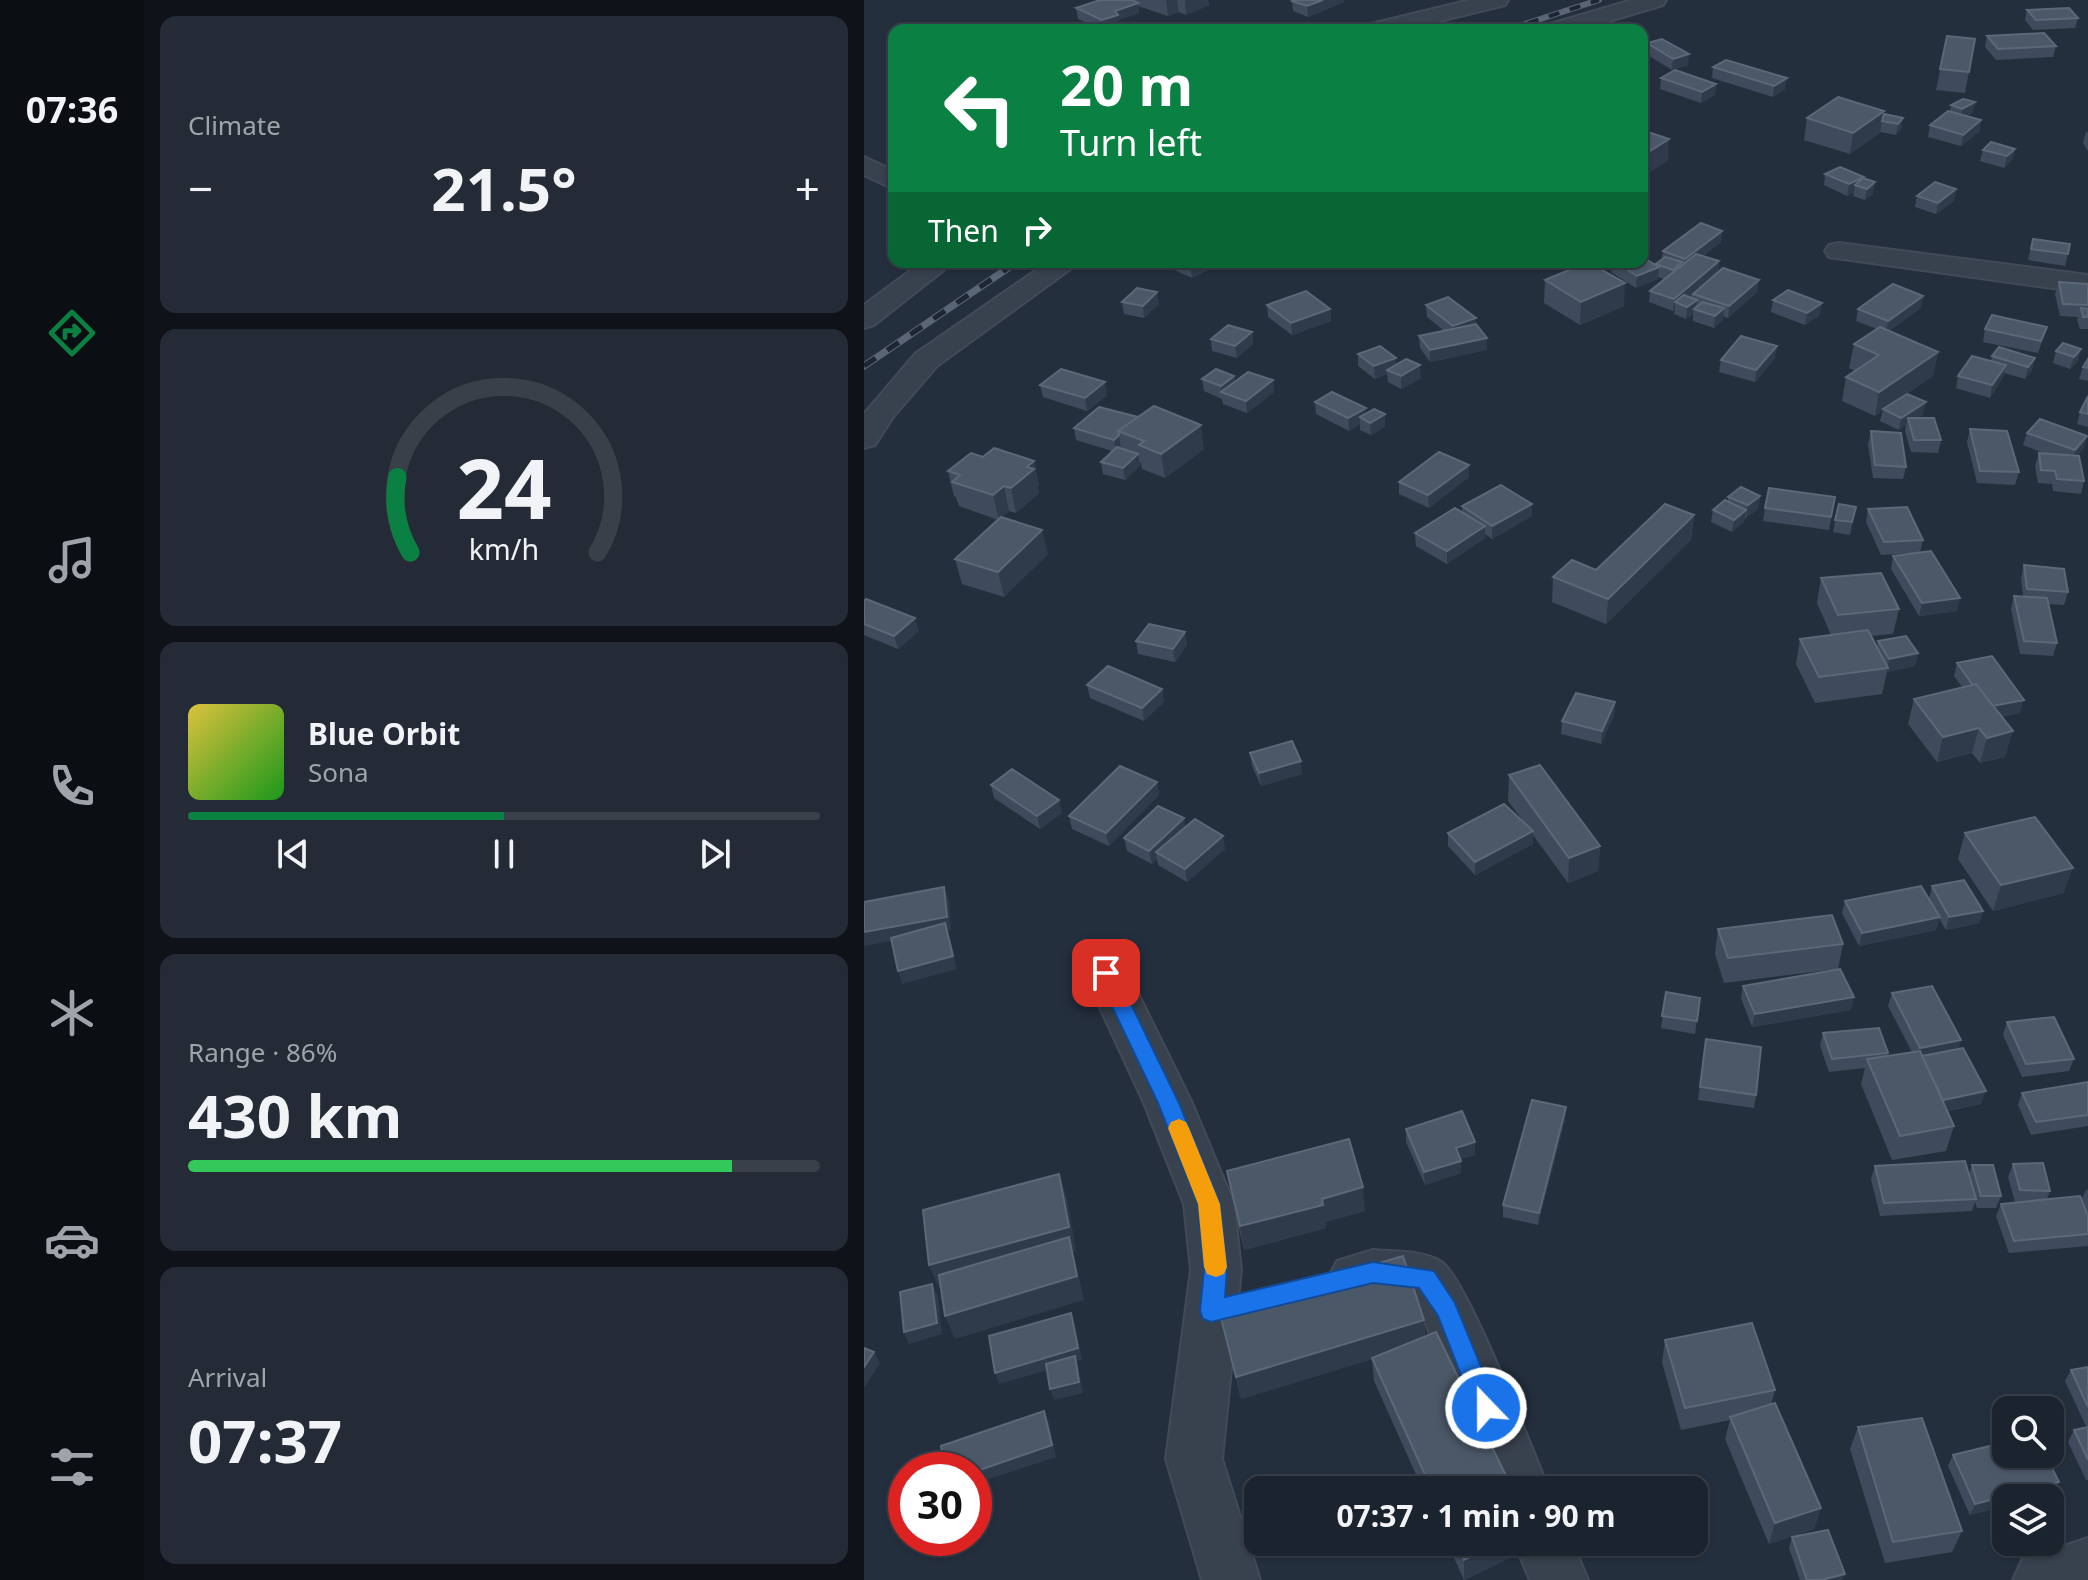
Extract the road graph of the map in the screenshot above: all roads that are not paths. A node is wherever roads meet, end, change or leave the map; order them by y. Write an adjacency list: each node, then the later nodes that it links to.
1 (1497, 0): 3 (street)
2 (1655, 0): 4 (street)
3 (1399, 24)
4 (1575, 24)
5 (864, 165): 6 (street)
6 (888, 178)
7 (1839, 251): 10 (street)
8 (932, 268): 11 (street)
9 (1057, 268): 12 (street)
10 (2088, 284)
11 (864, 319)
12 (864, 438)
13 (1106, 973): 18 (street)
14 (1314, 1287): 15 (street)
15 (1515, 1476)
16 (1549, 1556): 19 (street)
17 (2088, 1567): 20 (street)
18 (1231, 1580)
19 (1559, 1580)
20 (2042, 1580)

